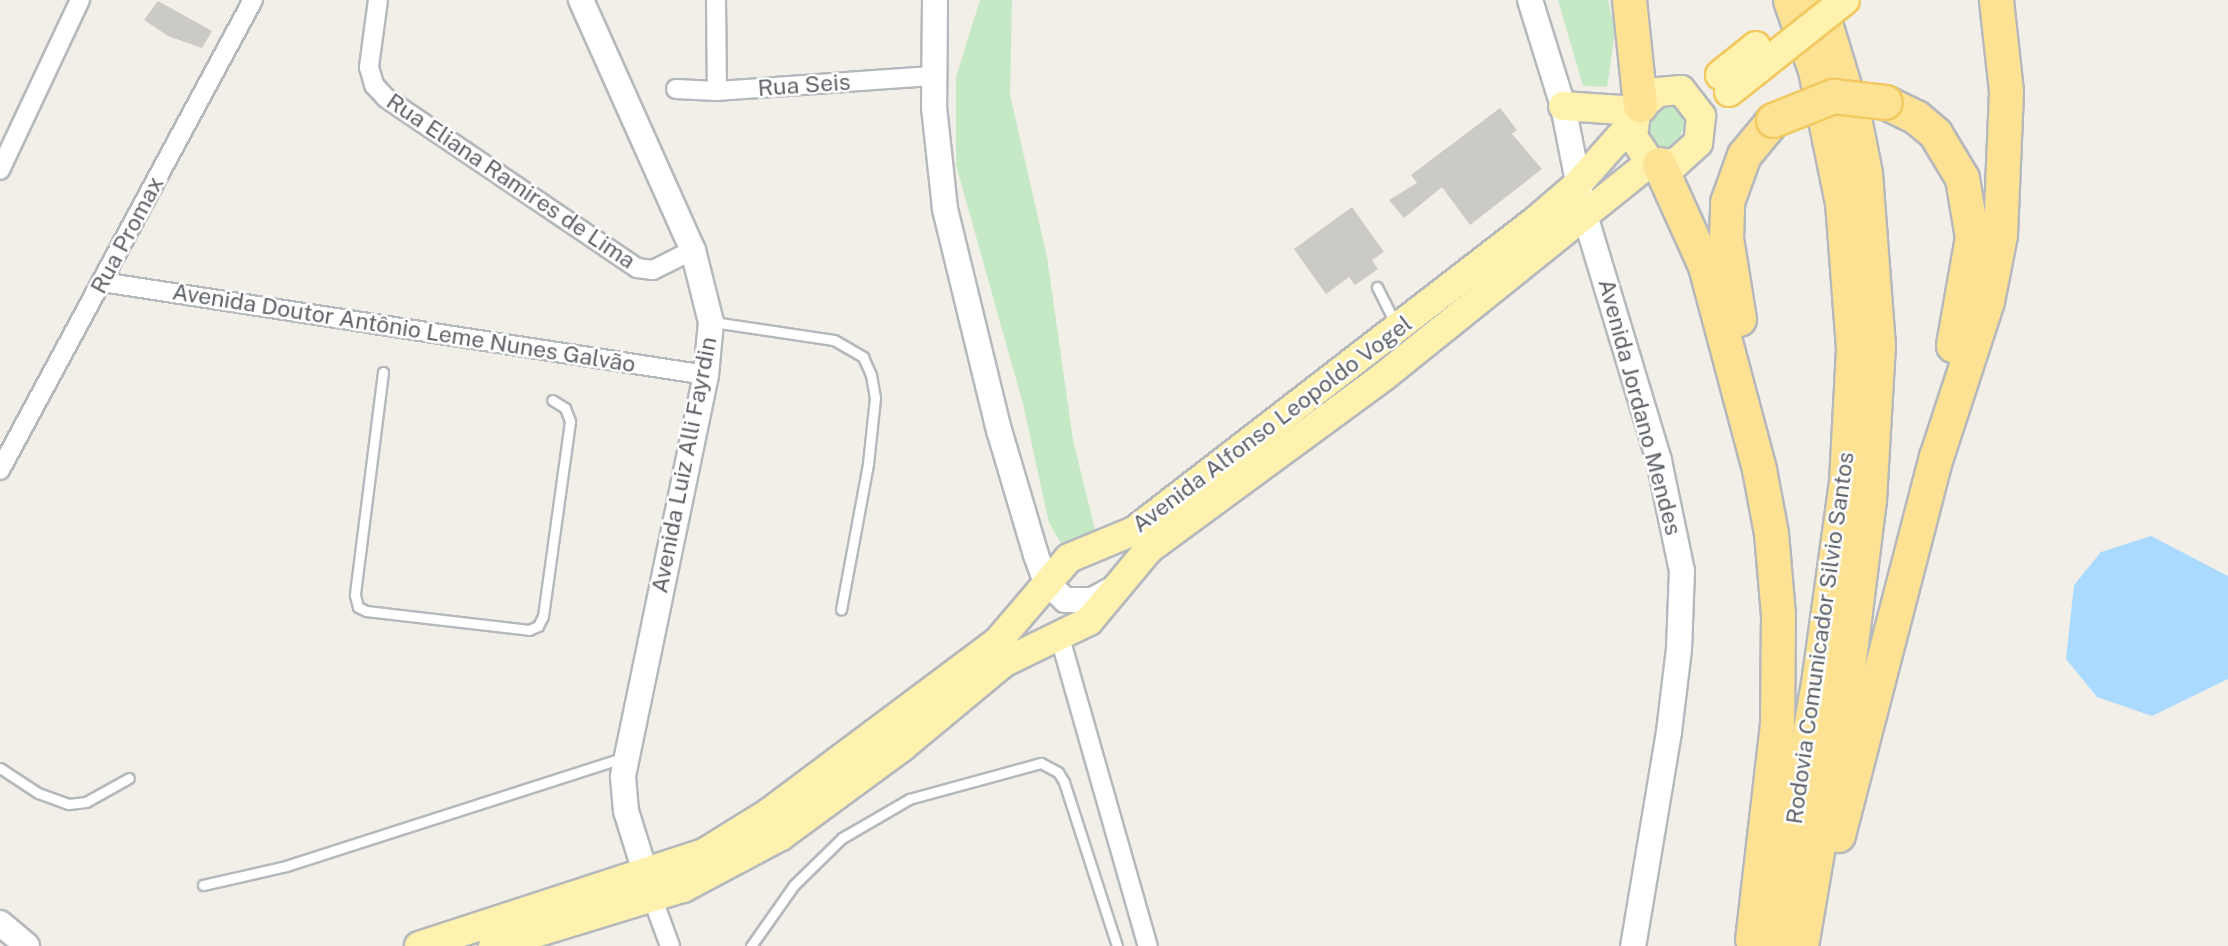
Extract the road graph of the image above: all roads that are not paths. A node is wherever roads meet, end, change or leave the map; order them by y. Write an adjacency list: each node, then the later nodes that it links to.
1 (80, 0): 22 (street)
2 (253, 0): 26 (street, Rua Promax)
3 (378, 0): 25 (street, Rua Eliana Ramires de Lima)
4 (581, 0): 25 (street, Avenida Luiz Alli Fayrdin)
5 (716, 0): 17 (street)
6 (935, 0): 13 (street)
7 (1530, 0): 18 (street, Avenida Jordano Mendes)
8 (1629, 0): 19 (highway)
9 (1790, 0): 56 (highway, Rodovia Comunicador Silvio Santos)
10 (1817, 0): 14 (main road, bridge); 46 (highway, Rodovia Comunicador Silvio Santos)
11 (1844, 0): 14 (main road, bridge)
12 (1996, 0): 33 (highway)
13 (933, 76): 17 (street, Rua Seis); 36 (street)
14 (1724, 83): 16 (main road); 20 (main road)
15 (676, 89): 17 (street, Rua Seis)
16 (1681, 90): 19 (main road); 20 (main road)
17 (717, 91)
18 (1563, 106): 19 (main road); 23 (street, Avenida Jordano Mendes)
19 (1636, 113): 21 (main road); 23 (main road, Avenida Alfonso Leopoldo Vogel)
20 (1701, 127): 21 (main road)
21 (1655, 163): 24 (main road, Avenida Alfonso Leopoldo Vogel); 34 (highway)
22 (0, 170)
23 (1577, 185): 24 (street, Avenida Jordano Mendes); 29 (main road, Avenida Alfonso Leopoldo Vogel)
24 (1584, 212): 37 (main road, Avenida Alfonso Leopoldo Vogel); 54 (street, Avenida Jordano Mendes)
25 (693, 250): 28 (street, Avenida Luiz Alli Fayrdin)
26 (102, 282): 31 (street, Avenida Doutor Antônio Leme Nunes Galvão); 35 (street, Rua Promax)
27 (1377, 288): 29 (lane)
28 (711, 322): 31 (street, Avenida Luiz Alli Fayrdin); 38 (lane)
29 (1398, 328): 36 (main road, Avenida Alfonso Leopoldo Vogel)
30 (383, 372): 32 (lane)
31 (706, 375): 40 (street, Avenida Luiz Alli Fayrdin)
32 (552, 400)
33 (1936, 457): 34 (highway, bridge); 46 (highway)
34 (1759, 469): 55 (highway)
35 (0, 470)
36 (1046, 582): 37 (street); 44 (main road, Avenida Alfonso Leopoldo Vogel)
37 (1121, 584): 39 (main road, Avenida Alfonso Leopoldo Vogel)
38 (841, 610)
39 (1060, 638): 44 (main road, Avenida Alfonso Leopoldo Vogel); 53 (street)
40 (627, 758): 43 (lane); 44 (street, Avenida Luiz Alli Fayrdin)
41 (0, 768): 42 (lane)
42 (129, 778)
43 (203, 885)
44 (649, 886): 48 (main road, Avenida Alfonso Leopoldo Vogel); 49 (main road, Avenida Alfonso Leopoldo Vogel); 50 (street, Avenida Luiz Alli Fayrdin)
45 (0, 923): 47 (street)
46 (1803, 936)
47 (27, 946)
48 (419, 946)
49 (494, 946)
50 (670, 946)
51 (751, 946): 52 (lane)
52 (1117, 946)
53 (1148, 946)
54 (1633, 946)
55 (1751, 946)
56 (1772, 946)

